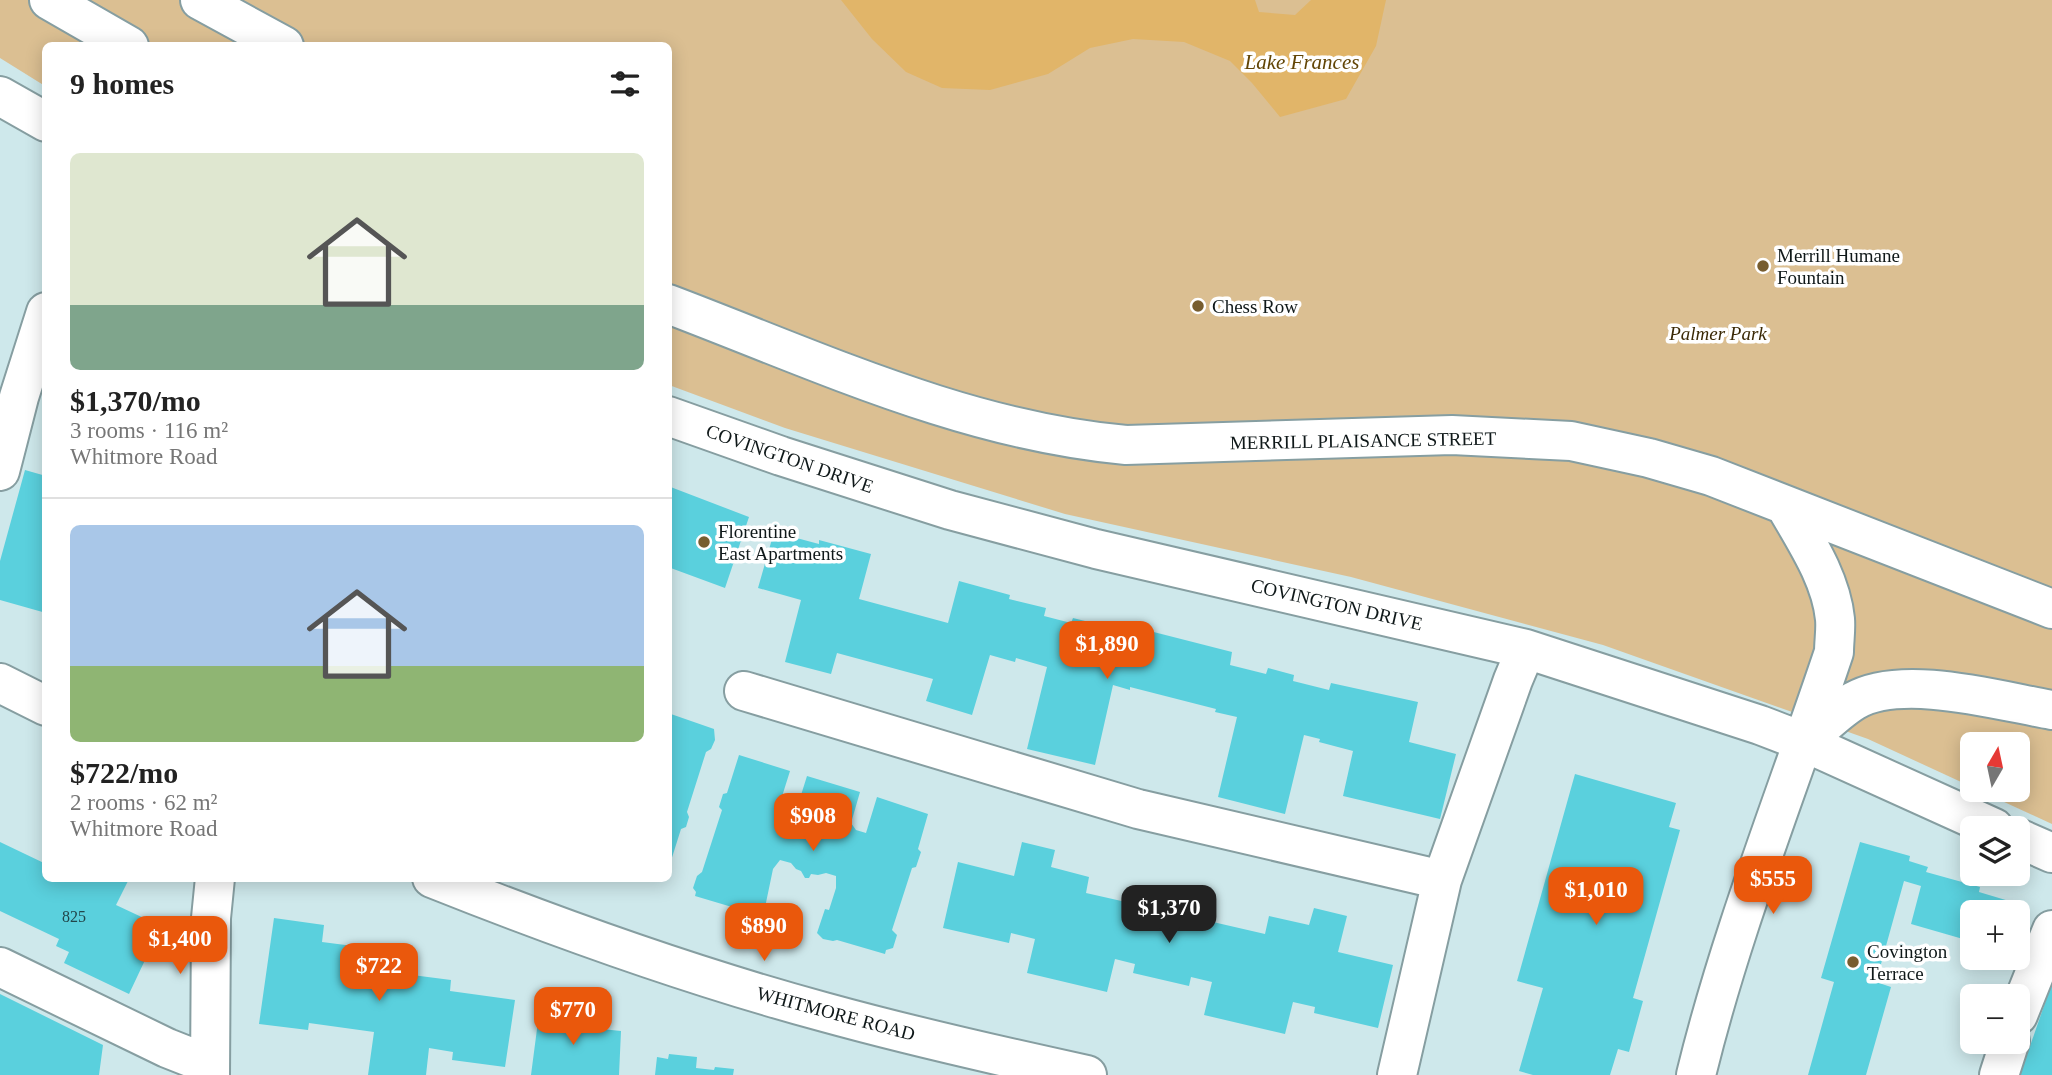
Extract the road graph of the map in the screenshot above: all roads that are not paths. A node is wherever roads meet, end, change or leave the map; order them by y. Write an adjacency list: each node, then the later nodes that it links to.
1 (200, 0): 4 (street)
2 (60, 3): 3 (street)
3 (123, 42)
4 (277, 42)
5 (0, 96): 6 (street)
6 (42, 120)
7 (672, 306): 12 (street, MERRILL PLAISANCE STREET)
8 (42, 321): 9 (street)
9 (10, 391): 11 (street)
10 (672, 417): 14 (street, COVINGTON DRIVE)
11 (0, 471)
12 (1785, 505): 13 (street, MERRILL PLAISANCE STREET); 19 (street)
13 (2052, 610)
14 (1527, 649): 19 (street, COVINGTON DRIVE); 23 (street)
15 (0, 683): 17 (street)
16 (744, 691): 23 (street)
17 (42, 704)
18 (2052, 710): 19 (street)
19 (1804, 743): 20 (street, COVINGTON DRIVE); 34 (street)
20 (1967, 816)
21 (2030, 843): 22 (street)
22 (2052, 853)
23 (1441, 880): 33 (street)
24 (215, 882): 31 (street)
25 (451, 882): 26 (street, WHITMORE ROAD)
26 (490, 890): 32 (street, WHITMORE ROAD)
27 (2052, 930): 29 (street)
28 (0, 967): 31 (street)
29 (2030, 985)
30 (2006, 1054): 35 (street)
31 (210, 1070)
32 (1087, 1075)
33 (1397, 1075)
34 (1696, 1075)
35 (1999, 1075)

